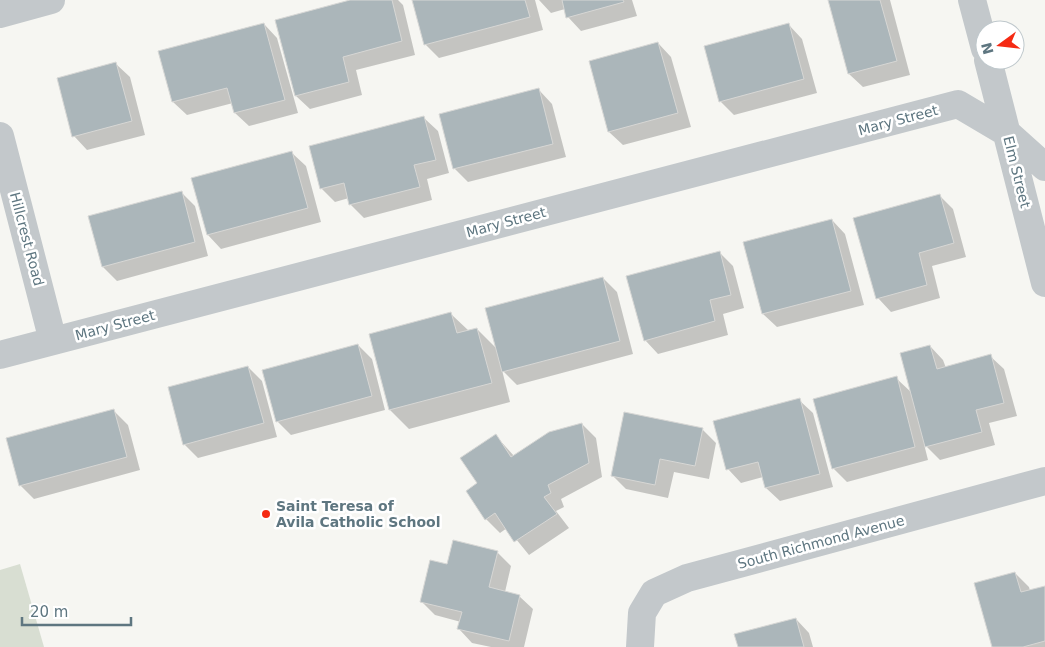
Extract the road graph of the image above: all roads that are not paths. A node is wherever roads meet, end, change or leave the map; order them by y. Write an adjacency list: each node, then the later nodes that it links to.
1 (50, 0): 3 (street)
2 (972, 0): 4 (street)
3 (0, 14)
4 (977, 20)
5 (991, 70): 6 (street, Elm Street)
6 (1007, 133): 8 (street, Mary Street); 9 (street, Elm Street); 10 (street, Mary Street)
7 (0, 136): 10 (street, Hillcrest Road)
8 (1045, 167)
9 (1045, 283)
10 (53, 341): 11 (street, Mary Street)
11 (0, 355)
12 (1045, 481): 13 (street, South Richmond Avenue)
13 (640, 647)

